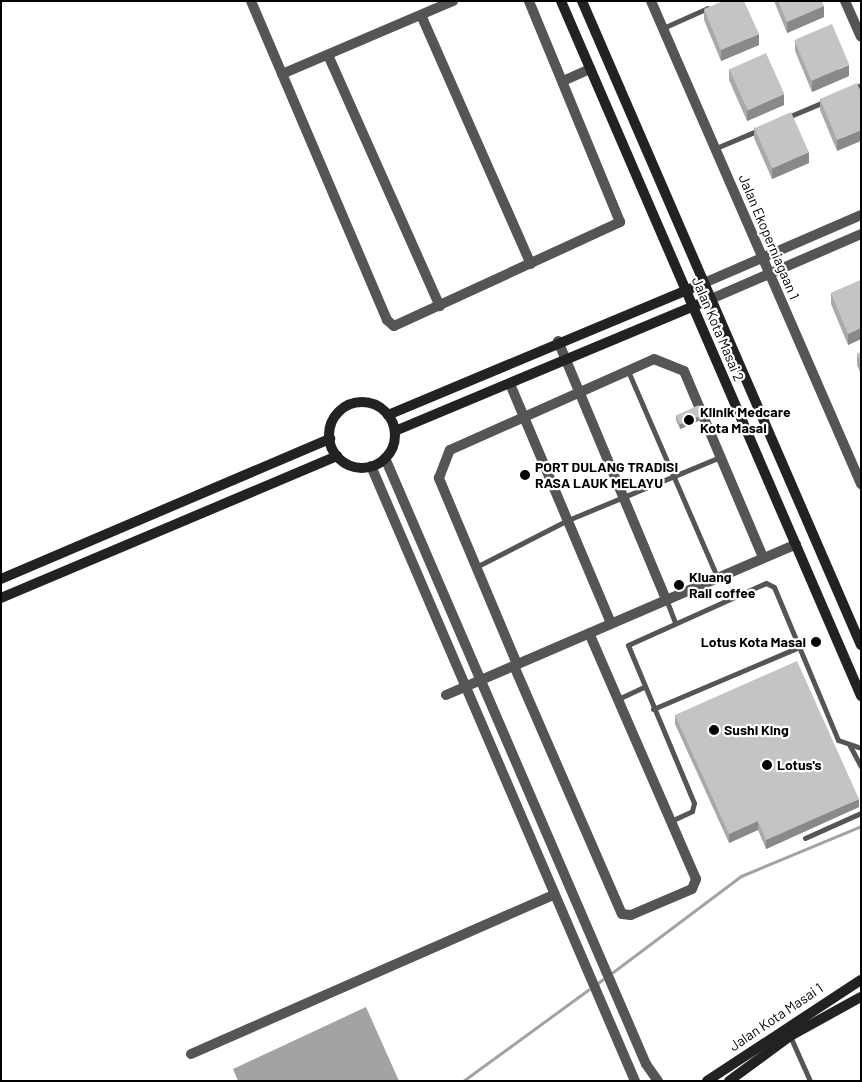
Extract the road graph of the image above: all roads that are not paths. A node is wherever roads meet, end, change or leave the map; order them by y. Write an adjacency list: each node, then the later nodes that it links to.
1 (251, 1): 14 (street)
2 (453, 1): 9 (street)
3 (529, 1): 15 (street)
4 (561, 1): 13 (main road, Jalan Kota Masai 2)
5 (582, 1): 27 (main road, Jalan Kota Masai 2)
6 (651, 1): 10 (street, Jalan Ekoperniagaan 1)
7 (845, 1): 11 (street)
8 (715, 5): 10 (lane)
9 (421, 15): 12 (street); 25 (street)
10 (663, 28): 21 (street, Jalan Ekoperniagaan 1)
11 (861, 37)
12 (328, 55): 14 (street); 30 (street)
13 (590, 69): 15 (street); 28 (main road, Jalan Kota Masai 2)
14 (282, 74): 30 (street)
15 (562, 81): 25 (street)
16 (861, 85): 17 (lane)
17 (843, 93)
18 (835, 97): 19 (lane)
19 (783, 120)
20 (766, 127): 21 (lane)
21 (716, 148): 24 (street, Jalan Ekoperniagaan 1)
22 (861, 215): 24 (street)
23 (861, 234): 26 (street)
24 (762, 257): 26 (street, Jalan Ekoperniagaan 1); 27 (street)
25 (530, 264): 30 (street)
26 (770, 274): 29 (street); 46 (street, Jalan Ekoperniagaan 1)
27 (704, 283): 28 (main road); 29 (main road, Jalan Kota Masai 2)
28 (687, 290): 31 (main road, Jalan Kota Masai 2); 32 (main road)
29 (712, 299): 31 (main road); 59 (main road, Jalan Kota Masai 2)
30 (440, 306)
31 (694, 307): 33 (main road); 49 (main road, Jalan Kota Masai 2)
32 (558, 341): 33 (street); 37 (main road)
33 (567, 361): 35 (main road); 36 (street)
34 (627, 371): 36 (street); 42 (street); 45 (lane)
35 (510, 384): 38 (street); 39 (main road)
36 (580, 392): 38 (street); 47 (street)
37 (388, 415): 39 (main road); 40 (main road)
38 (524, 416): 48 (street); 51 (street)
39 (395, 432): 43 (main road)
40 (330, 439): 41 (main road); 53 (main road)
41 (337, 456): 44 (main road); 54 (main road)
42 (720, 457): 45 (lane); 50 (street)
43 (385, 458): 44 (main road); 62 (street)
44 (371, 466): 63 (street)
45 (673, 476): 47 (lane); 52 (lane)
46 (861, 484)
47 (623, 497): 48 (lane); 55 (street)
48 (568, 520): 51 (lane); 57 (street)
49 (796, 544): 50 (street); 66 (main road, Jalan Kota Masai 2)
50 (763, 557): 52 (street)
51 (476, 567): 61 (street)
52 (717, 577): 55 (street)
53 (1, 579)
54 (1, 598)
55 (666, 599): 56 (lane); 57 (street)
56 (675, 622): 60 (lane); 64 (lane)
57 (610, 623): 58 (street)
58 (589, 633): 61 (street); 67 (street)
59 (861, 645)
60 (799, 647): 68 (lane); 69 (lane)
61 (515, 665): 62 (street); 73 (street)
62 (480, 680): 63 (street); 81 (street)
63 (464, 687): 65 (street); 75 (street)
64 (644, 687): 67 (lane); 68 (lane)
65 (446, 695)
66 (861, 696)
67 (618, 699): 73 (street)
68 (653, 709): 73 (lane)
69 (850, 746): 70 (lane); 71 (lane)
70 (861, 748)
71 (861, 767)
72 (861, 813): 74 (lane)
73 (671, 821)
74 (805, 838)
75 (553, 895): 79 (street); 80 (street)
76 (861, 980): 82 (main road, Jalan Kota Masai 1)
77 (861, 997): 78 (main road)
78 (790, 1036): 83 (main road); 84 (lane)
79 (191, 1054)
80 (635, 1081)
81 (658, 1081)
82 (707, 1081)
83 (729, 1081)
84 (810, 1081)

